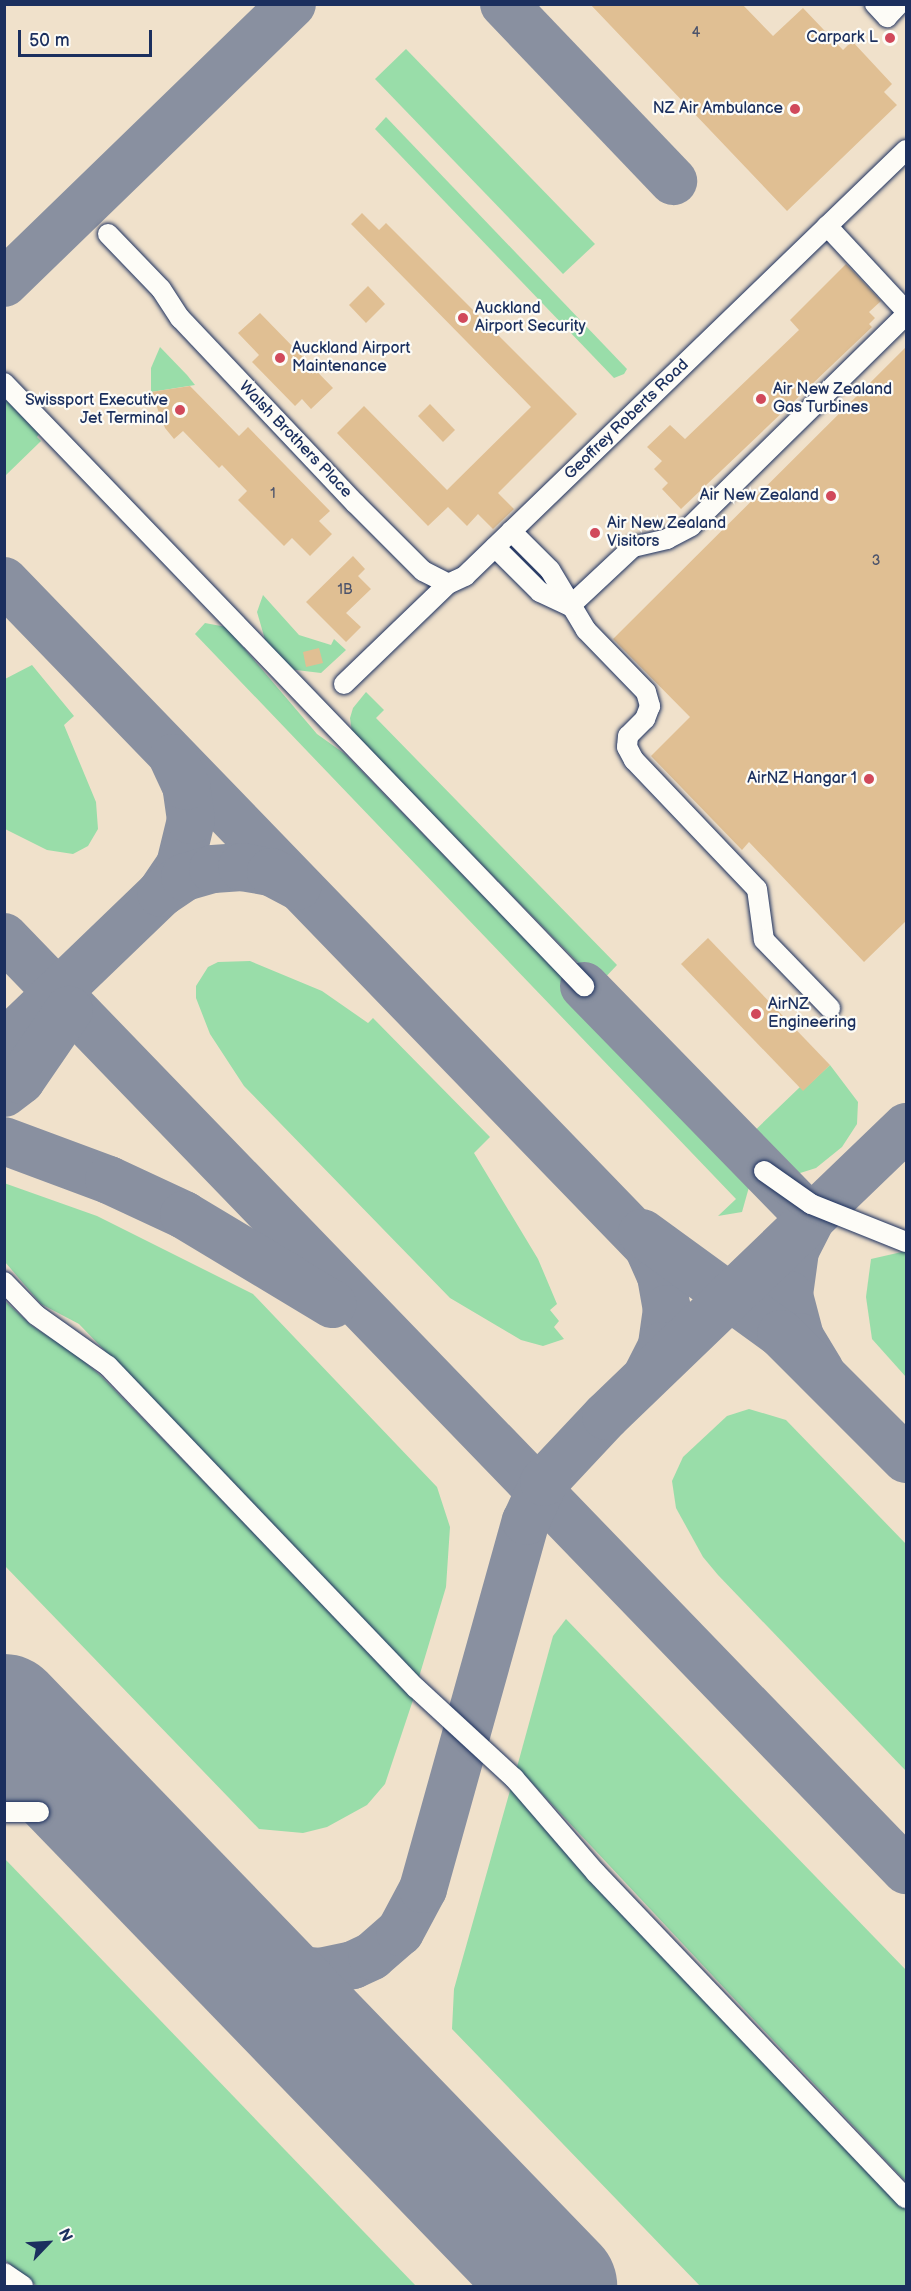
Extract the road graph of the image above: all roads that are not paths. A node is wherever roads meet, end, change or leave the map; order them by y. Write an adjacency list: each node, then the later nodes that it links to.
1 (875, 4): 2 (street)
2 (899, 4)
3 (906, 150): 4 (street, Geoffrey Roberts Road)
4 (827, 226): 6 (street); 8 (street, Geoffrey Roberts Road)
5 (108, 234): 10 (street, Walsh Brothers Place)
6 (906, 313): 11 (street)
7 (4, 383): 13 (street)
8 (511, 531): 9 (street, Geoffrey Roberts Road); 11 (street)
9 (495, 547): 10 (street, Geoffrey Roberts Road); 11 (street)
10 (448, 584): 12 (street, Geoffrey Roberts Road)
11 (570, 606): 14 (street)
12 (344, 684)
13 (584, 986)
14 (830, 1008)
15 (764, 1171): 16 (street)
16 (906, 1242)
17 (4, 1282): 20 (street)
18 (4, 1812): 19 (street)
19 (39, 1812)
20 (906, 2198)
21 (4, 2273): 22 (street)
22 (23, 2286)

